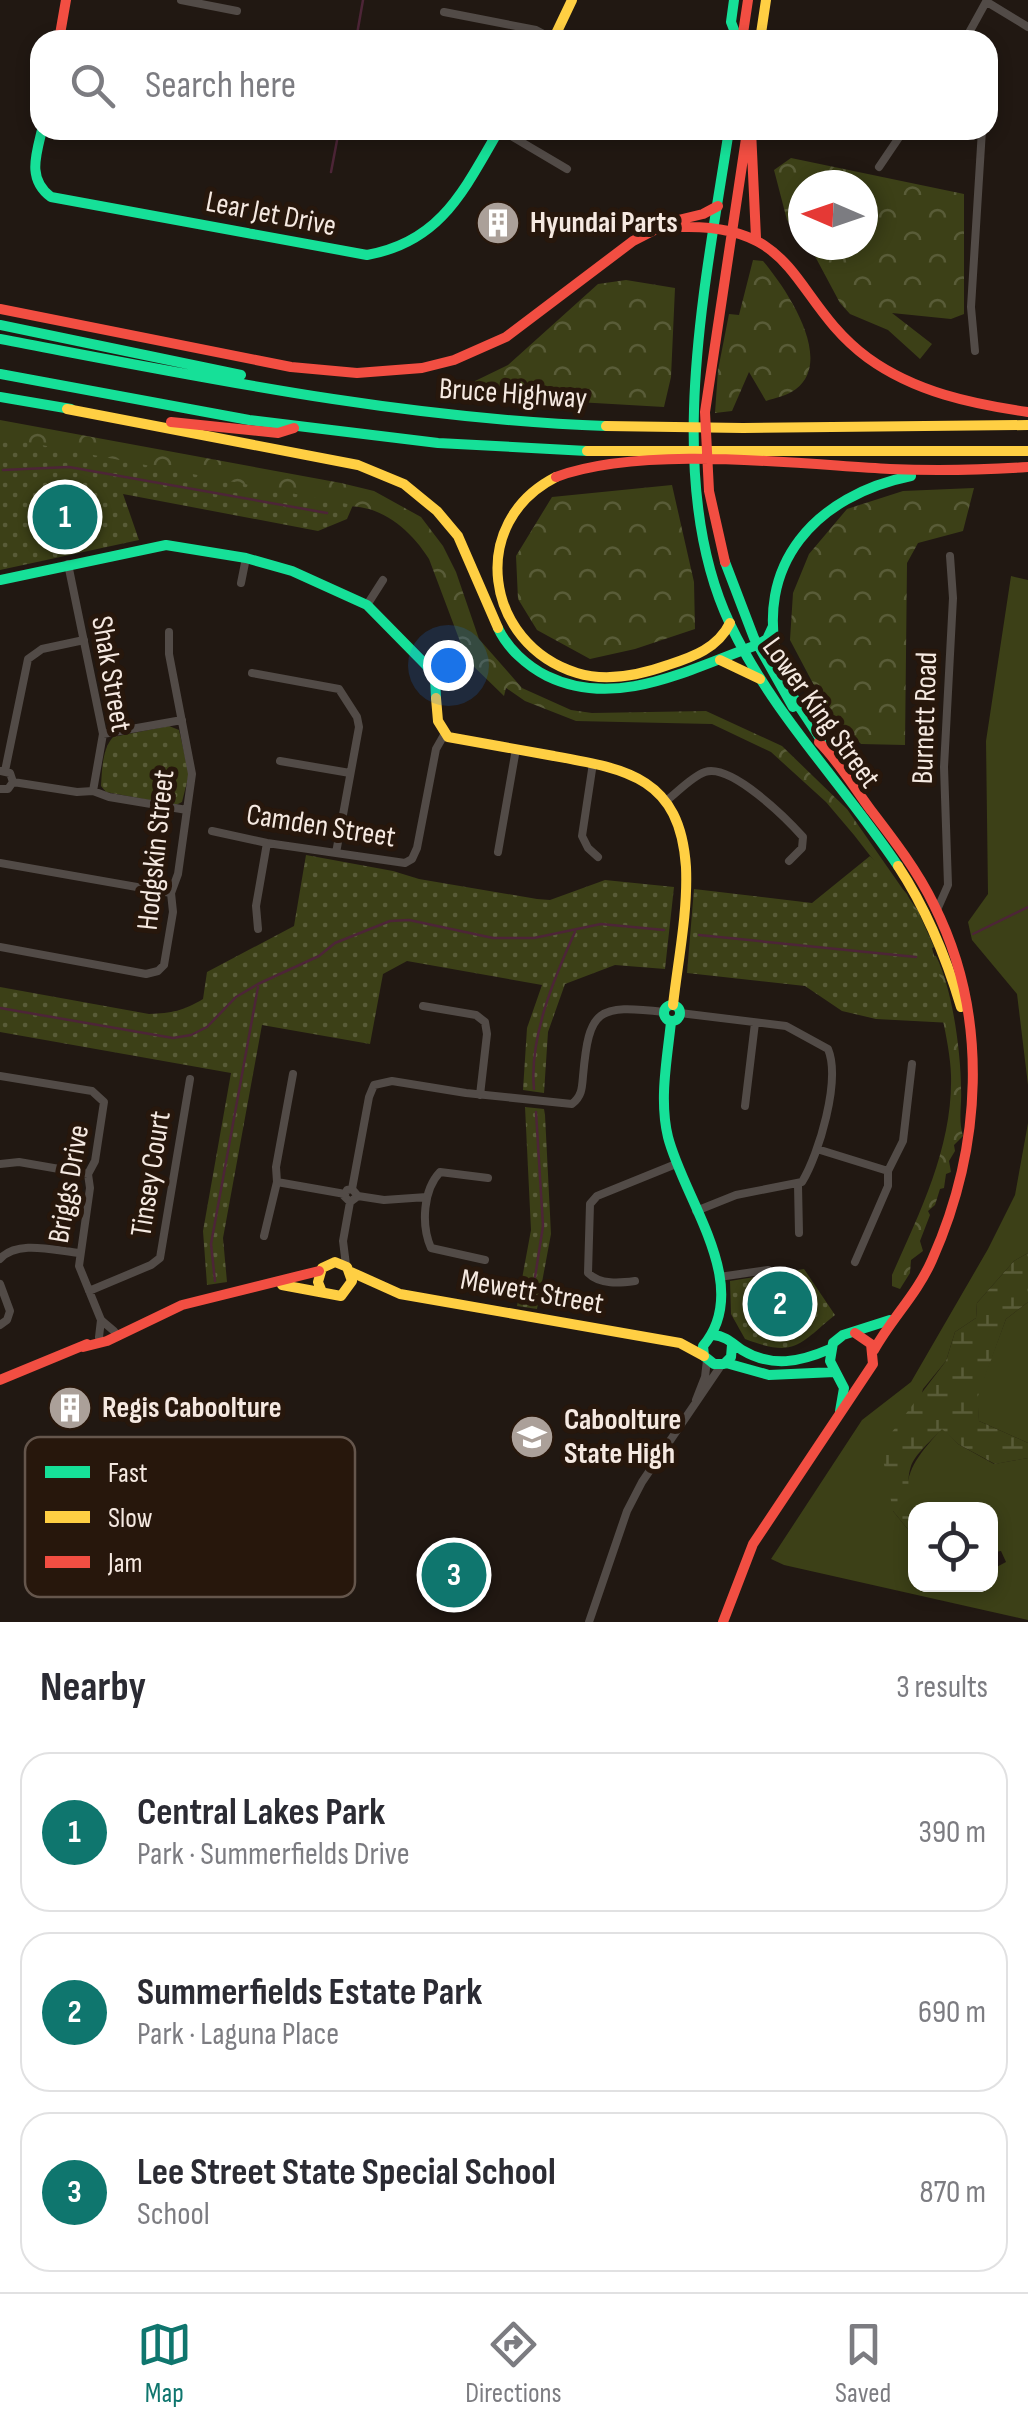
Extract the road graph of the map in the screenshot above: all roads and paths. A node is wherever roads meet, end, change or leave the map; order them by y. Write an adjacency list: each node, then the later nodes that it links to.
1 (66, 0): 11 (main road)
2 (182, 0): 8 (street)
3 (572, 0): 13 (main road)
4 (734, 0): 14 (main road)
5 (748, 0): 15 (main road)
6 (766, 0): 16 (main road)
7 (987, 1): 10 (street); 17 (street)
8 (237, 11)
9 (444, 12): 12 (street)
10 (1028, 28)
11 (61, 30)
12 (536, 30)
13 (558, 30)
14 (735, 30)
15 (742, 30)
16 (762, 30)
17 (971, 30)
18 (40, 140): 19 (main road, Lear Jet Drive)
19 (494, 140)
20 (517, 140): 27 (street)
21 (728, 140): 28 (main road, Lower King Street)
22 (747, 140): 31 (main road, Lower King Street)
23 (749, 140): 32 (main road)
24 (897, 140): 26 (street)
25 (981, 140): 36 (street)
26 (879, 167)
27 (567, 170)
28 (718, 206): 29 (main road); 30 (main road, Lower King Street)
29 (665, 226): 30 (main road); 33 (main road)
30 (716, 227): 31 (main road); 42 (main road, Lower King Street)
31 (732, 230): 32 (main road); 42 (main road, Lower King Street)
32 (756, 238): 41 (main road)
33 (0, 309)
34 (0, 326): 38 (main road)
35 (0, 340): 38 (main road, Bruce Highway)
36 (975, 351)
37 (0, 374): 44 (main road, Bruce Highway)
38 (294, 394): 43 (main road, Bruce Highway)
39 (0, 397): 40 (main road)
40 (67, 409): 44 (main road); 62 (main road)
41 (1028, 412)
42 (700, 415): 47 (main road, Lower King Street)
43 (1028, 425)
44 (296, 427): 45 (main road, Bruce Highway)
45 (1028, 451)
46 (1028, 467): 48 (main road)
47 (701, 468): 56 (main road, Lower King Street); 60 (main road, Lower King Street)
48 (943, 470): 56 (main road); 57 (main road)
49 (950, 556): 87 (street, Burnett Road)
50 (246, 558): 51 (main road); 54 (street); 55 (main road)
51 (68, 564): 52 (main road); 59 (street, Shak Street)
52 (0, 580)
53 (383, 580): 55 (street)
54 (242, 584)
55 (367, 605): 67 (main road)
56 (730, 622): 61 (main road, Lower King Street)
57 (773, 626): 60 (main road); 68 (main road)
58 (169, 632): 65 (street, Hodgskin Street)
59 (84, 640): 66 (street, Shak Street); 72 (street)
60 (757, 645): 61 (main road); 68 (main road, Lower King Street)
61 (743, 650): 62 (main road); 64 (main road, Lower King Street)
62 (720, 660): 64 (main road)
63 (252, 674): 73 (street)
64 (760, 679): 90 (main road, Lower King Street)
65 (182, 720): 66 (street); 79 (street, Hodgskin Street)
66 (102, 734): 76 (street, Shak Street)
67 (444, 734): 69 (main road); 83 (street, Camden Street)
68 (824, 746): 89 (main road, Lower King Street)
69 (516, 749): 71 (main road); 82 (street)
70 (280, 761): 73 (street)
71 (593, 763): 78 (main road); 84 (street)
72 (2, 771): 74 (street)
73 (350, 772): 83 (street)
74 (13, 782): 75 (street); 76 (street)
75 (1, 789): 77 (street)
76 (93, 791): 79 (street)
77 (0, 800)
78 (666, 802): 85 (street); 94 (main road)
79 (188, 810): 88 (street, Hodgskin Street)
80 (212, 831): 81 (street, Camden Street)
81 (267, 844): 83 (street, Camden Street); 91 (street)
82 (498, 852)
83 (336, 853)
84 (598, 856)
85 (789, 860)
86 (0, 862): 88 (street)
87 (948, 881): 89 (street); 90 (street, Burnett Road)
88 (172, 892): 92 (street, Hodgskin Street)
89 (929, 895): 90 (main road, Lower King Street)
90 (932, 910): 134 (main road, Lower King Street)
91 (258, 929)
92 (0, 947)
93 (423, 1006): 100 (street)
94 (672, 1013): 95 (street); 100 (street); 104 (main road)
95 (755, 1023): 101 (street); 102 (street)
96 (912, 1064): 105 (street)
97 (293, 1074): 108 (street)
98 (0, 1076): 106 (street, Briggs Drive)
99 (190, 1079): 130 (street, Tinsey Court)
100 (480, 1095): 110 (street)
101 (745, 1106)
102 (817, 1149): 105 (street); 109 (street)
103 (0, 1164): 106 (street)
104 (676, 1164): 112 (main road); 125 (street)
105 (888, 1171): 120 (street)
106 (88, 1174): 116 (street, Briggs Drive)
107 (488, 1178): 111 (street)
108 (277, 1182): 110 (street); 114 (street)
109 (798, 1185): 112 (street); 113 (street)
110 (351, 1195): 111 (street); 115 (street)
111 (427, 1198): 118 (street)
112 (696, 1211): 124 (main road)
113 (799, 1233)
114 (264, 1236)
115 (343, 1241): 119 (street); 121 (street)
116 (80, 1253): 117 (street); 130 (street, Briggs Drive)
117 (0, 1259)
118 (485, 1260)
119 (330, 1262): 121 (main road); 123 (main road)
120 (854, 1262)
121 (349, 1268): 128 (main road, Mewett Street); 129 (main road)
122 (768, 1270): 124 (street)
123 (319, 1272): 127 (main road); 131 (main road)
124 (719, 1277): 132 (main road)
125 (636, 1280)
126 (0, 1284): 135 (street)
127 (274, 1284): 131 (main road); 136 (main road)
128 (377, 1286): 129 (main road, Mewett Street); 142 (main road, Mewett Street)
129 (350, 1290): 131 (main road)
130 (89, 1292): 133 (street, Briggs Drive)
131 (322, 1292)
132 (720, 1308): 139 (main road); 141 (main road)
133 (101, 1320): 137 (street, Briggs Drive); 140 (street)
134 (890, 1320): 138 (main road); 145 (main road, Lower King Street)
135 (0, 1325)
136 (130, 1327): 137 (main road); 143 (main road)
137 (114, 1331): 140 (main road)
138 (854, 1334): 144 (main road); 145 (main road)
139 (710, 1337): 141 (main road); 142 (main road, Mewett Street); 146 (main road)
140 (98, 1338): 143 (main road)
141 (730, 1342): 144 (main road); 147 (main road)
142 (680, 1343): 146 (main road, Mewett Street)
143 (83, 1347): 150 (main road)
144 (830, 1349): 148 (main road)
145 (874, 1350): 149 (main road)
146 (706, 1358): 147 (main road); 151 (street)
147 (724, 1364): 148 (main road); 151 (street)
148 (837, 1373): 149 (main road); 152 (main road)
149 (866, 1374): 152 (main road)
150 (1, 1381)
151 (696, 1400): 153 (street)
152 (840, 1411): 154 (main road)
153 (589, 1622)
154 (724, 1622)

